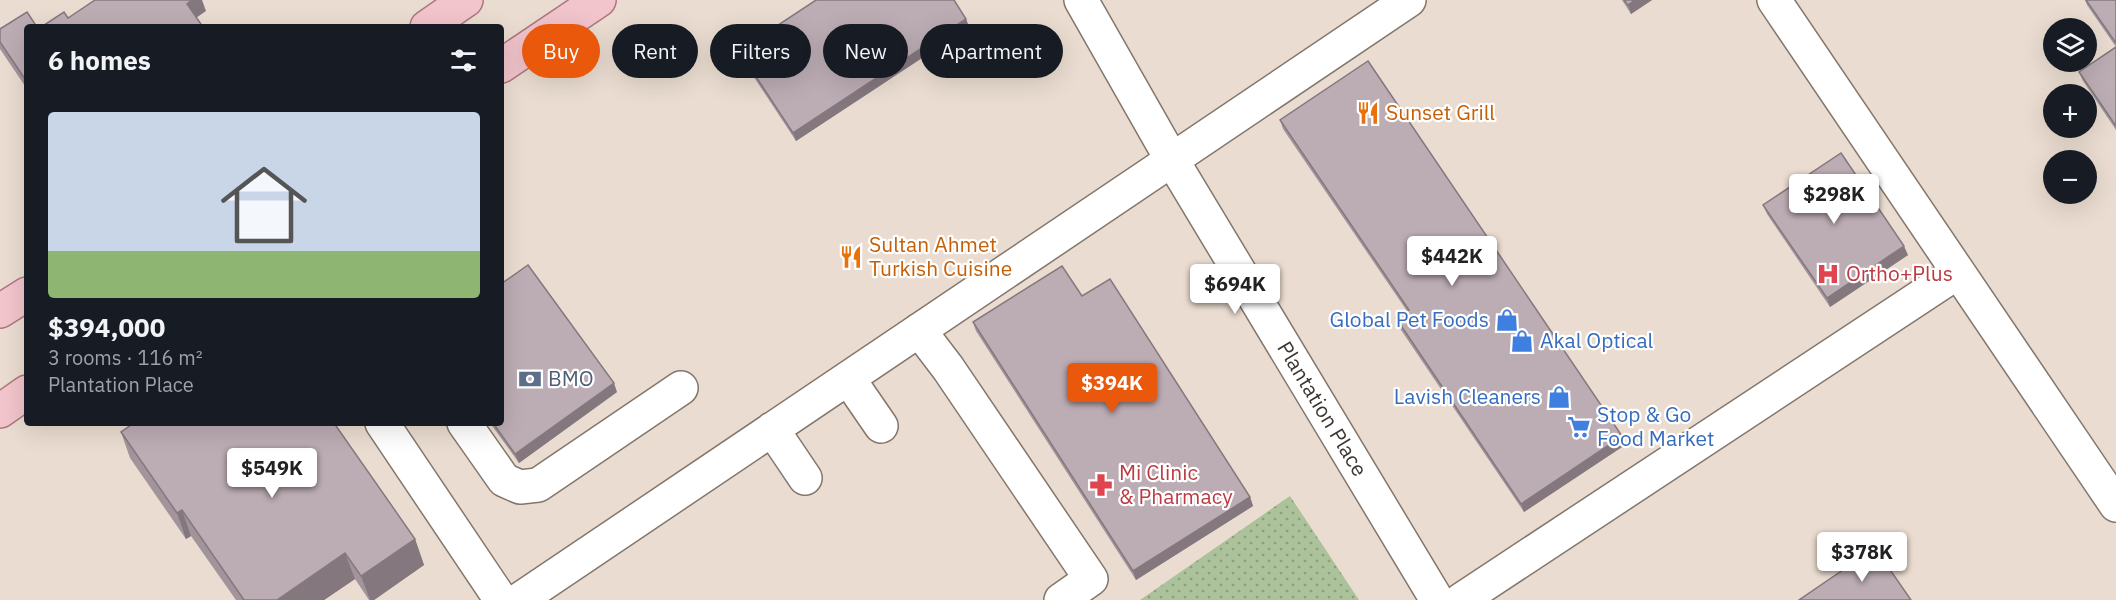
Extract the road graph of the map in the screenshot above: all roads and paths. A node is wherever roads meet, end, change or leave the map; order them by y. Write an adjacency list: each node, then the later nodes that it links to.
1 (466, 0): 6 (main road)
2 (599, 0): 7 (main road)
3 (1081, 0): 8 (street, Plantation Place)
4 (1409, 0): 8 (street)
5 (1774, 0): 9 (street)
6 (431, 24)
7 (504, 64)
8 (1173, 160): 12 (street); 26 (street, Plantation Place)
9 (1958, 272): 22 (street); 27 (street)
10 (24, 296): 11 (main road)
11 (0, 311)
12 (919, 330): 13 (street); 25 (street)
13 (848, 378): 19 (street); 20 (street)
14 (681, 388): 18 (street)
15 (24, 394): 16 (main road)
16 (0, 411)
17 (384, 426): 23 (street)
18 (466, 426)
19 (881, 426)
20 (772, 429): 21 (street); 24 (street)
21 (805, 478)
22 (2116, 505)
23 (501, 600)
24 (519, 600)
25 (1061, 600)
26 (1437, 600)
27 (1461, 600)

